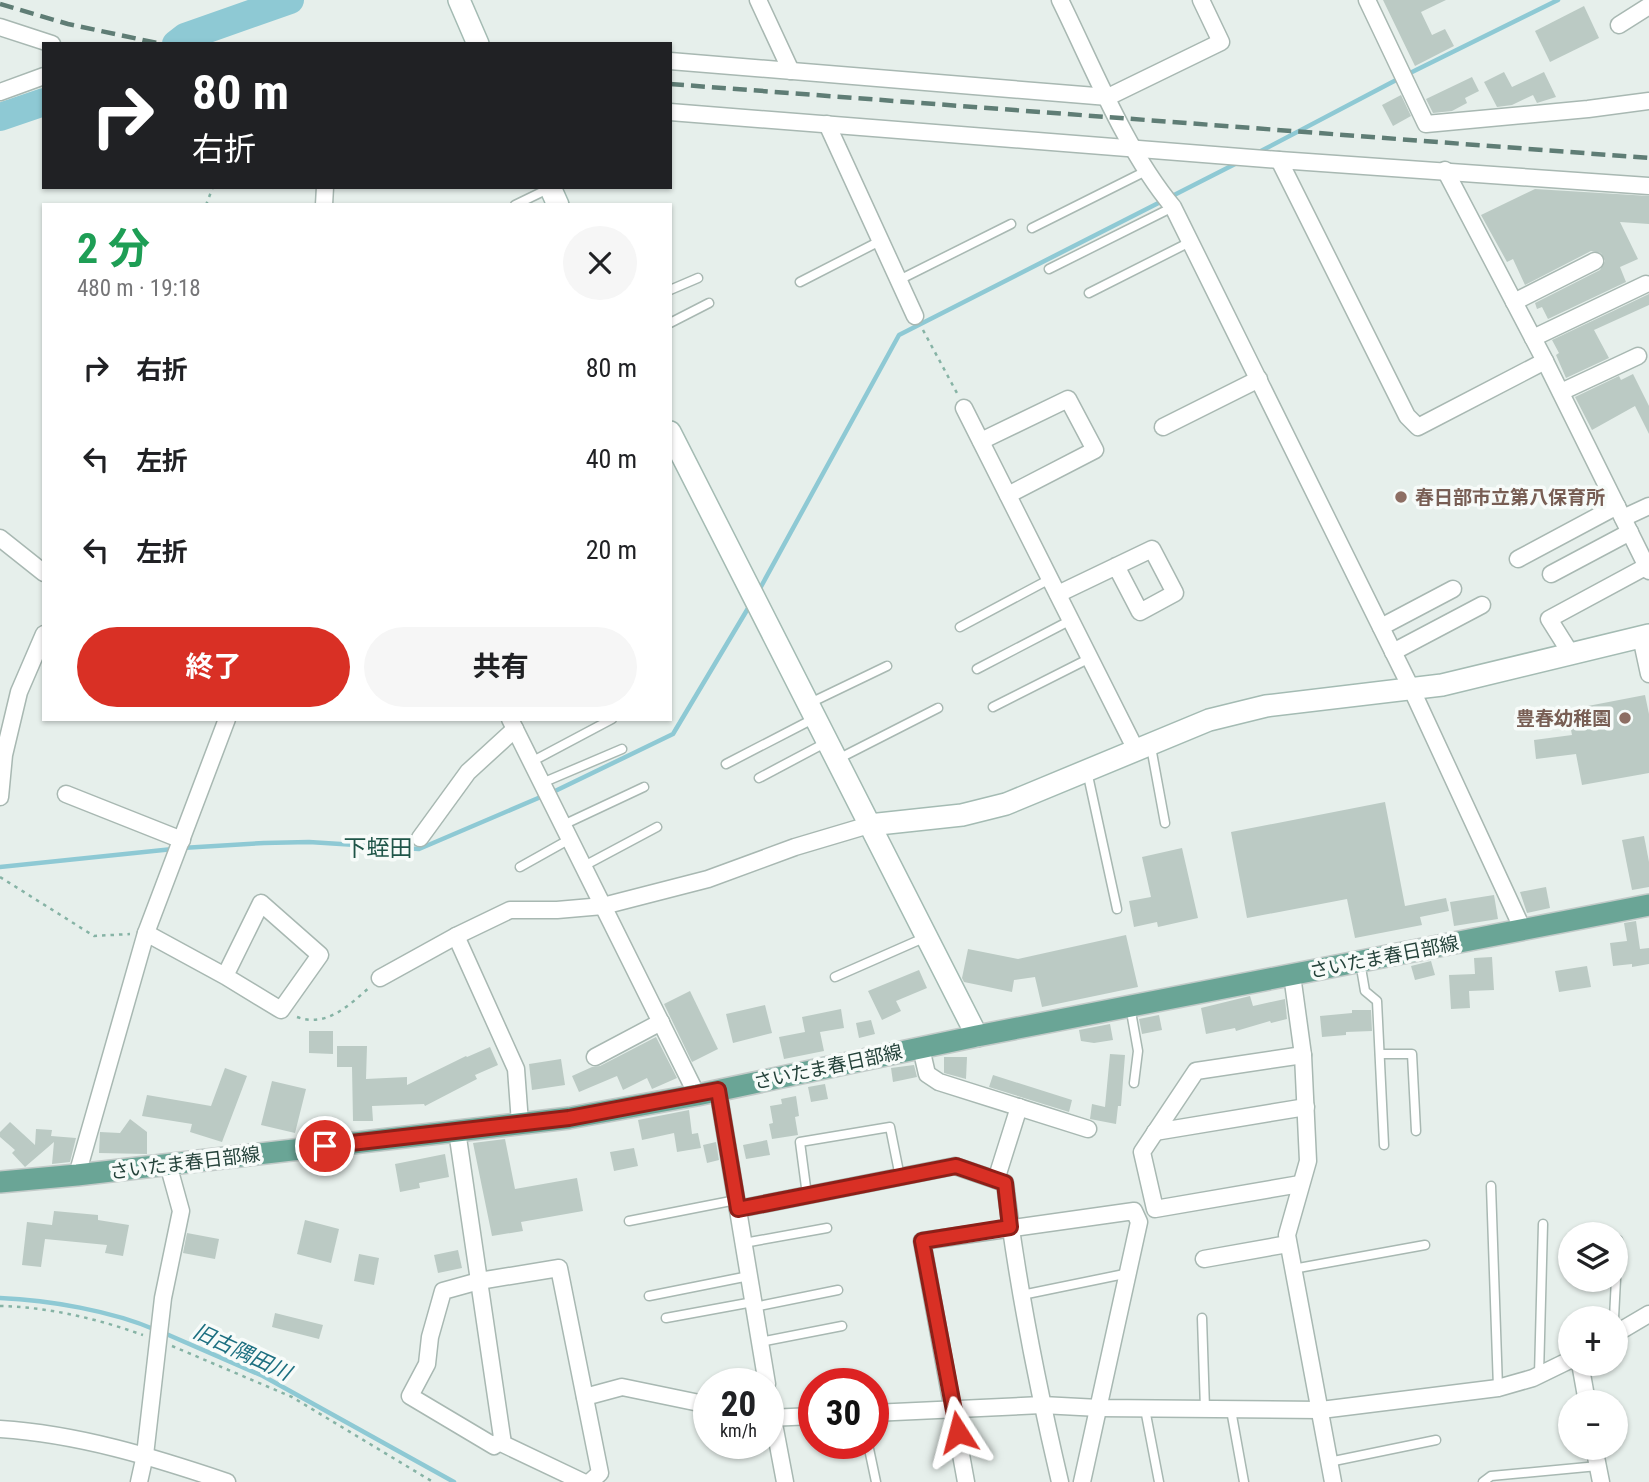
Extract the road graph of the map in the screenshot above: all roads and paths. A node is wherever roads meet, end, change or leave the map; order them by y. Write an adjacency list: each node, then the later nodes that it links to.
1 (459, 0): 10 (street)
2 (758, 0): 12 (street)
3 (1060, 0): 15 (street)
4 (1201, 0): 15 (street)
5 (1367, 0): 16 (street)
6 (1649, 6): 7 (street)
7 (1619, 26)
8 (0, 27): 9 (street)
9 (46, 42)
10 (477, 42)
11 (672, 61): 12 (street)
12 (791, 71): 15 (street)
13 (42, 77): 14 (street)
14 (0, 92)
15 (1108, 97): 19 (street)
16 (1649, 101)
17 (672, 112): 18 (street)
18 (827, 124): 19 (street); 29 (street)
19 (1132, 147): 20 (street); 22 (street)
20 (1279, 160): 21 (street); 45 (street)
21 (1445, 170): 23 (street); 39 (street)
22 (1146, 171): 26 (street); 28 (lane)
23 (1649, 186)
24 (553, 193): 25 (lane)
25 (521, 203)
26 (1173, 207): 30 (street); 32 (lane)
27 (1012, 224): 34 (lane)
28 (1032, 228)
29 (880, 241): 34 (street); 35 (lane)
30 (1190, 242): 38 (lane); 46 (street)
31 (1595, 261): 39 (street)
32 (1049, 269)
33 (698, 278): 37 (lane)
34 (899, 280): 41 (street)
35 (800, 282)
36 (1646, 284): 43 (street)
37 (672, 289)
38 (1089, 293)
39 (1514, 302): 43 (street)
40 (709, 303): 42 (lane)
41 (915, 316): 48 (path)
42 (672, 322)
43 (1533, 338): 45 (street)
44 (1638, 356): 47 (street)
45 (1545, 361): 47 (street)
46 (1259, 379): 49 (street); 67 (street)
47 (1560, 393): 54 (street)
48 (964, 408): 51 (street)
49 (1163, 427)
50 (672, 436): 79 (street)
51 (981, 441): 52 (street); 52 (street)
52 (1008, 495): 61 (street)
53 (1649, 506): 54 (street)
54 (1623, 519): 56 (street); 58 (street); 60 (street)
55 (0, 538): 59 (street)
56 (1518, 559)
57 (1116, 566): 63 (street)
58 (1648, 567): 71 (street)
59 (42, 571)
60 (1551, 574)
61 (1050, 579): 63 (street); 66 (lane)
62 (1453, 589): 67 (street)
63 (1058, 594): 65 (street)
64 (1482, 606): 70 (street)
65 (1071, 620): 72 (street); 74 (lane)
66 (960, 627)
67 (1381, 627): 70 (street)
68 (1645, 636): 71 (street); 75 (street)
69 (42, 640): 93 (street)
70 (1393, 652): 76 (street)
71 (1571, 654): 76 (street)
72 (1090, 657): 77 (lane); 83 (street)
73 (887, 666): 79 (lane)
74 (977, 669)
75 (1649, 674)
76 (1411, 688): 83 (street); 106 (street)
77 (993, 706)
78 (938, 708): 85 (lane)
79 (811, 711): 85 (street); 87 (lane)
80 (226, 721): 99 (street)
81 (608, 721): 86 (lane)
82 (513, 724): 86 (street); 98 (street)
83 (1143, 747): 88 (street); 94 (lane)
84 (622, 749): 90 (lane)
85 (832, 751): 89 (lane); 95 (street)
86 (531, 762): 90 (street)
87 (726, 764)
88 (1087, 771): 95 (street); 105 (lane)
89 (759, 778)
90 (542, 783): 97 (street)
91 (644, 787): 97 (lane)
92 (66, 794): 99 (street)
93 (0, 797)
94 (1165, 823)
95 (869, 825): 104 (street); 109 (street)
96 (657, 827): 100 (lane)
97 (567, 832): 100 (street); 101 (lane)
98 (420, 838)
99 (182, 840): 107 (street)
100 (584, 866): 104 (street)
101 (520, 867)
102 (0, 877): 107 (path)
103 (1649, 905): 106 (main road, さいたま春日部線)
104 (603, 906): 108 (street); 117 (street)
105 (1117, 909)
106 (1524, 930): 110 (main road, さいたま春日部線)
107 (146, 933): 112 (street); 135 (street)
108 (456, 936): 114 (street); 128 (street)
109 (926, 937): 113 (lane); 118 (street)
110 (1360, 962): 111 (main road, さいたま春日部線); 120 (lane)
111 (1292, 975): 115 (main road, さいたま春日部線); 121 (street)
112 (225, 976): 116 (street); 116 (street)
113 (835, 977)
114 (380, 978): 116 (path)
115 (1130, 1006): 118 (main road, さいたま春日部線); 123 (lane)
116 (281, 1010)
117 (661, 1022): 122 (street); 125 (street)
118 (977, 1036): 119 (main road, さいたま春日部線)
119 (921, 1048): 124 (main road, さいたま春日部線); 126 (street)
120 (1380, 1054): 131 (lane); 133 (lane)
121 (1303, 1055): 127 (street); 132 (street)
122 (595, 1057)
123 (1135, 1083)
124 (718, 1090): 125 (main road, さいたま春日部線); 142 (street)
125 (697, 1095): 128 (main road, さいたま春日部線)
126 (1019, 1107): 129 (street); 138 (street)
127 (1306, 1107): 132 (street); 139 (street)
128 (520, 1123): 130 (main road, さいたま春日部線)
129 (1088, 1129)
130 (457, 1130): 134 (main road, さいたま春日部線); 154 (street)
131 (1416, 1131)
132 (1155, 1132): 139 (street)
133 (1384, 1145)
134 (168, 1164): 135 (main road, さいたま春日部線); 165 (street)
135 (77, 1175): 137 (main road, さいたま春日部線)
136 (900, 1177): 138 (street); 141 (street); 141 (lane)
137 (1, 1179)
138 (996, 1180): 145 (street)
139 (1300, 1184): 148 (street)
140 (1491, 1186): 170 (lane)
141 (807, 1195): 142 (street)
142 (737, 1205): 143 (lane); 147 (street)
143 (629, 1221)
144 (1543, 1224): 169 (lane)
145 (1010, 1227): 152 (street); 156 (street); 174 (street)
146 (827, 1228): 147 (lane)
147 (744, 1243): 153 (street)
148 (1288, 1244): 150 (street); 151 (street)
149 (1425, 1245): 151 (lane)
150 (1204, 1259)
151 (1293, 1269): 179 (street)
152 (1129, 1273): 156 (lane); 175 (street)
153 (749, 1276): 157 (lane); 158 (street)
154 (479, 1281): 171 (street); 182 (street); 182 (street)
155 (838, 1290): 158 (lane)
156 (1023, 1295): 173 (street)
157 (649, 1296)
158 (754, 1305): 161 (lane); 166 (street)
159 (0, 1306): 165 (path)
160 (1649, 1314): 163 (street)
161 (666, 1318)
162 (1202, 1318): 177 (lane)
163 (1628, 1323)
164 (842, 1326): 166 (lane)
165 (158, 1339): 184 (street); 191 (path)
166 (760, 1342): 168 (street)
167 (1558, 1366): 169 (street)
168 (764, 1368)
169 (1539, 1375): 170 (street)
170 (1498, 1388): 179 (street)
171 (585, 1397): 172 (street); 193 (street)
172 (693, 1402)
173 (1042, 1405): 174 (street); 175 (street); 197 (street)
174 (954, 1408): 180 (street); 196 (street)
175 (1099, 1408): 176 (street); 198 (street)
176 (1145, 1409): 177 (street); 199 (lane)
177 (1205, 1409): 178 (street)
178 (1231, 1410): 179 (street); 200 (lane)
179 (1321, 1410): 187 (street)
180 (889, 1412)
181 (0, 1429): 184 (street)
182 (502, 1439): 192 (street)
183 (1436, 1440): 187 (lane)
184 (145, 1455): 189 (street); 190 (street)
185 (780, 1459): 194 (street)
186 (871, 1459): 195 (lane)
187 (1329, 1462): 201 (street)
188 (1599, 1474): 202 (lane)
189 (139, 1482)
190 (227, 1482)
191 (433, 1482)
192 (583, 1482)
193 (590, 1482)
194 (785, 1482)
195 (876, 1482)
196 (966, 1482)
197 (1060, 1482)
198 (1082, 1482)
199 (1159, 1482)
200 (1244, 1482)
201 (1333, 1482)
202 (1483, 1482)

